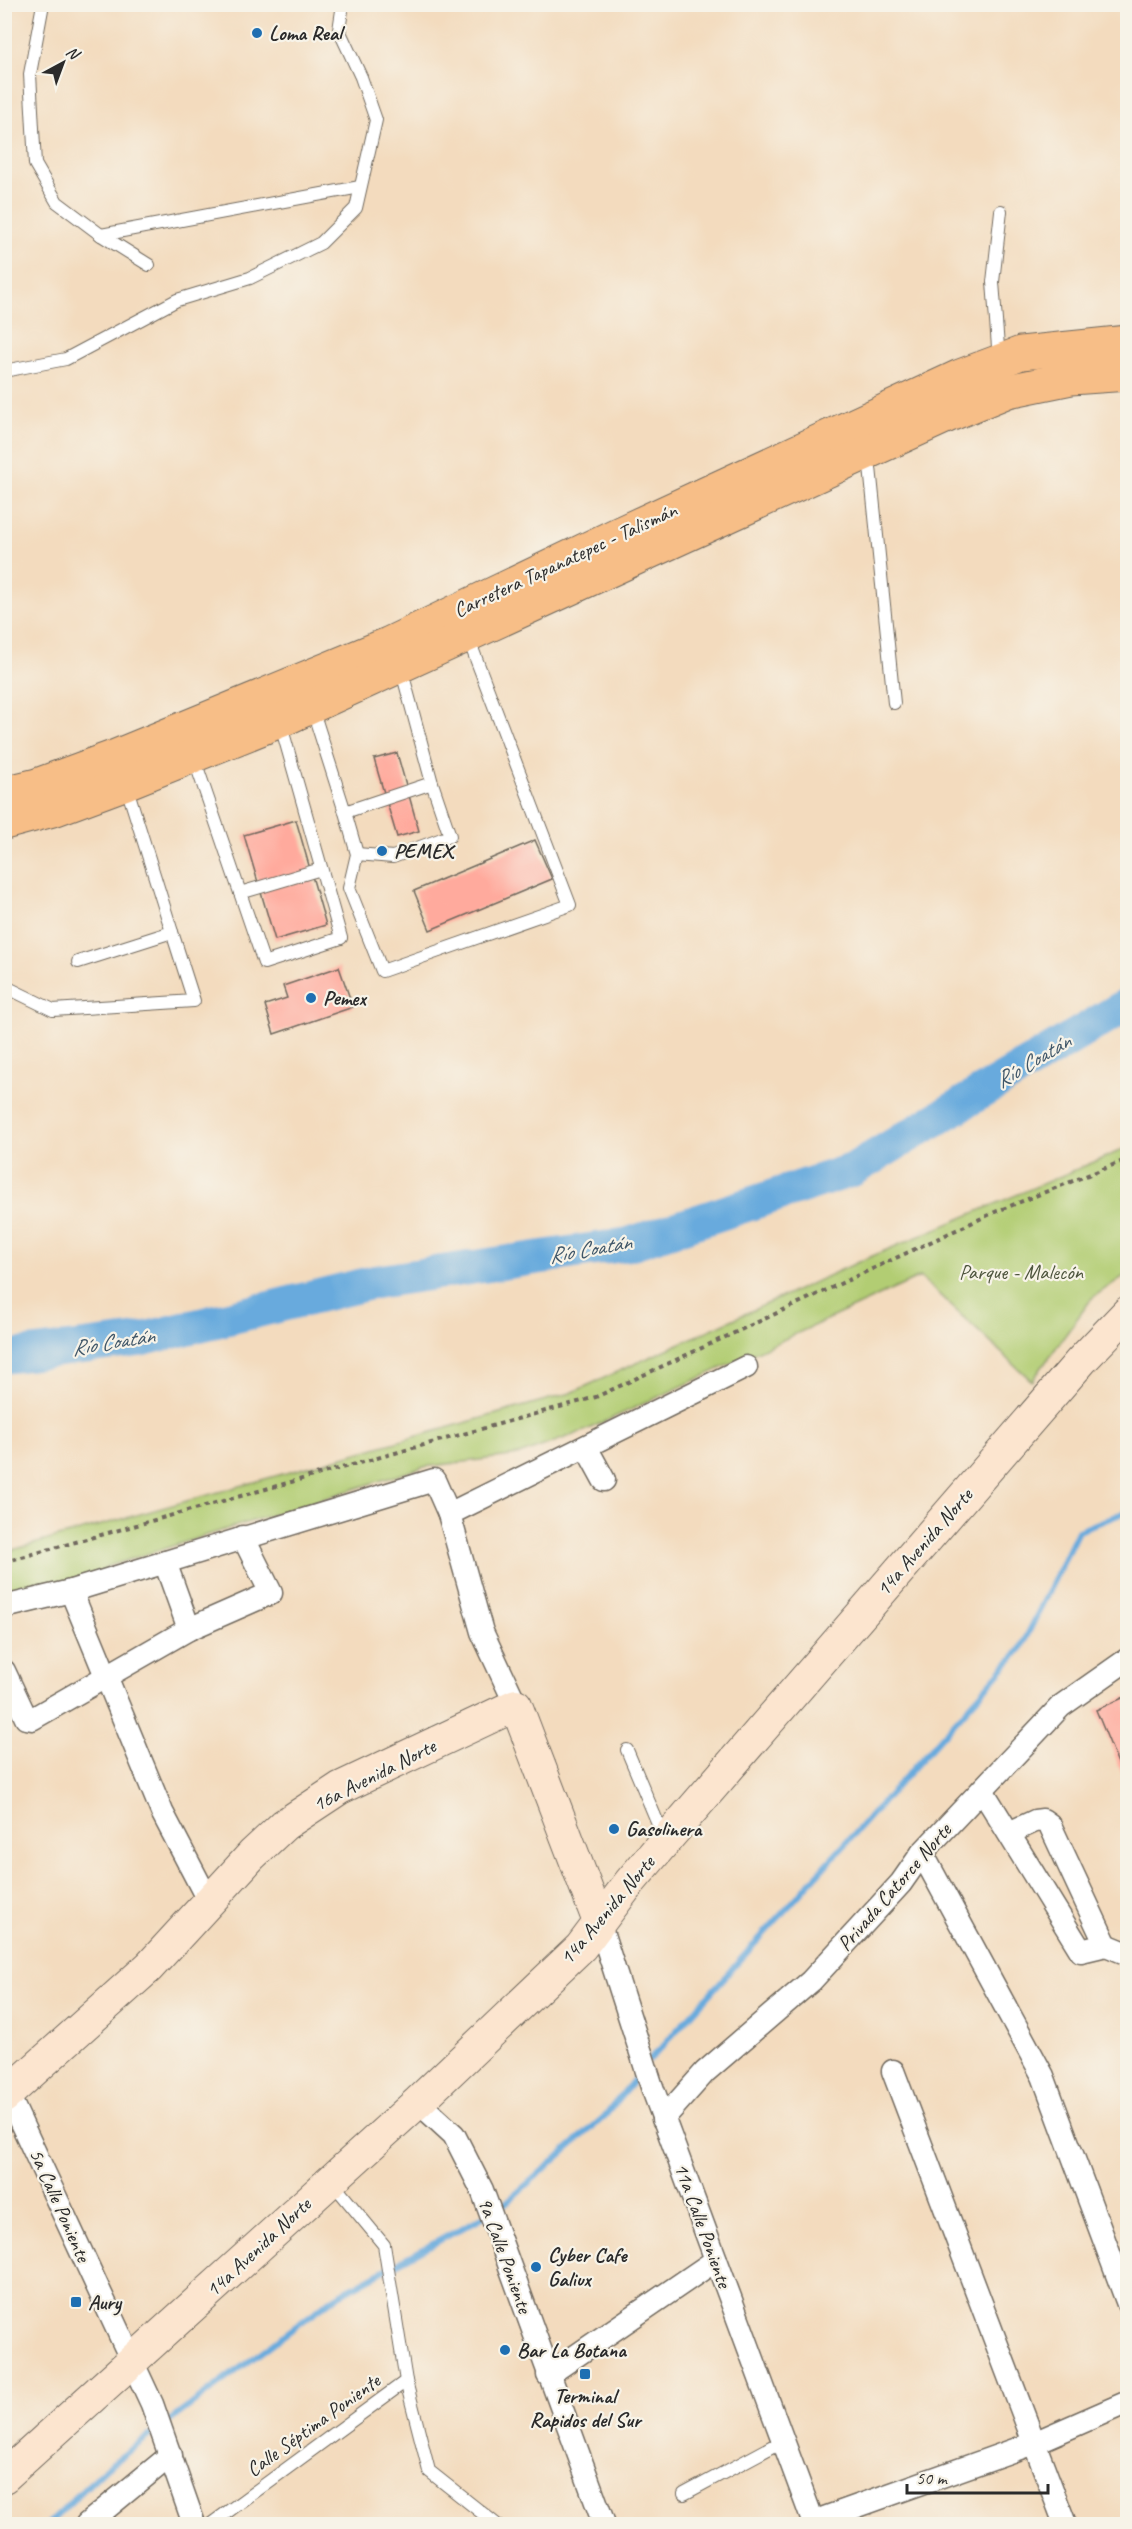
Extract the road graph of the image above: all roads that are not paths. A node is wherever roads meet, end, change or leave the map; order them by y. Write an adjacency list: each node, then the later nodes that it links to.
1 (43, 4): 5 (lane)
2 (343, 4): 3 (lane)
3 (360, 187): 5 (lane); 9 (lane)
4 (1001, 211): 8 (lane)
5 (101, 235): 6 (lane)
6 (149, 265)
7 (1128, 342): 8 (highway, Carretera Tapanatepec - Talismán)
8 (999, 361): 11 (highway, Carretera Tapanatepec - Talismán)
9 (4, 371)
10 (1128, 374): 11 (highway, Carretera Tapanatepec - Talismán)
11 (858, 440): 12 (highway, Carretera Tapanatepec - Talismán); 15 (lane)
12 (463, 624): 13 (highway, Carretera Tapanatepec - Talismán); 23 (lane)
13 (393, 656): 14 (highway, Carretera Tapanatepec - Talismán); 19 (lane)
14 (307, 693): 16 (highway, Carretera Tapanatepec - Talismán); 21 (lane)
15 (894, 703)
16 (275, 707): 17 (highway, Carretera Tapanatepec - Talismán); 24 (lane)
17 (188, 742): 18 (highway, Carretera Tapanatepec - Talismán); 25 (lane)
18 (121, 770): 20 (highway, Carretera Tapanatepec - Talismán); 22 (highway, Carretera Tapanatepec - Talismán); 26 (lane)
19 (432, 783): 21 (lane); 23 (lane)
20 (4, 793)
21 (345, 812): 23 (lane)
22 (4, 823)
23 (357, 854)
24 (321, 869): 25 (lane); 25 (lane)
25 (240, 893)
26 (172, 932): 27 (lane); 28 (lane)
27 (78, 962)
28 (4, 986)
29 (1128, 1312): 46 (main road, 14a Avenida Norte)
30 (746, 1368): 31 (street)
31 (586, 1447): 32 (street); 33 (street)
32 (604, 1480)
33 (449, 1514): 34 (street); 42 (street)
34 (243, 1537): 35 (street); 38 (street)
35 (165, 1562): 36 (street); 38 (street)
36 (71, 1591): 37 (street); 41 (street)
37 (4, 1607)
38 (189, 1629): 41 (street)
39 (1128, 1659): 44 (street, Privada Catorce Norte)
40 (4, 1671): 41 (street)
41 (104, 1676): 50 (street)
42 (516, 1705): 48 (main road); 50 (main road, 16a Avenida Norte)
43 (627, 1750): 46 (lane)
44 (982, 1790): 45 (street); 47 (street, Privada Catorce Norte)
45 (1009, 1833): 52 (street); 52 (street)
46 (665, 1841): 49 (main road, 14a Avenida Norte)
47 (922, 1853): 57 (street, Privada Catorce Norte); 60 (street)
48 (579, 1867): 49 (main road); 51 (main road)
49 (630, 1882): 51 (main road, 14a Avenida Norte)
50 (208, 1902): 55 (main road, 16a Avenida Norte)
51 (599, 1922): 56 (main road, 14a Avenida Norte); 57 (street, 11a Calle Poniente)
52 (1106, 1945): 53 (street)
53 (1128, 1954)
54 (893, 2071): 66 (street)
55 (6, 2092): 61 (street, 5a Calle Poniente)
56 (418, 2102): 58 (main road, 14a Avenida Norte); 62 (street, 9a Calle Poniente)
57 (663, 2119): 59 (street, 11a Calle Poniente)
58 (330, 2180): 61 (main road, 14a Avenida Norte); 63 (lane, Calle Séptima Poniente)
59 (716, 2260): 62 (street); 65 (street, 11a Calle Poniente)
60 (1128, 2304)
61 (132, 2363): 67 (street, 5a Calle Poniente); 68 (main road, 14a Avenida Norte)
62 (548, 2375): 75 (street, 9a Calle Poniente)
63 (406, 2381): 73 (lane, Calle Séptima Poniente); 74 (lane)
64 (1128, 2402): 66 (street)
65 (783, 2441): 69 (lane); 70 (street, 11a Calle Poniente)
66 (1034, 2443): 70 (street); 76 (street)
67 (168, 2447): 71 (street); 72 (street, 5a Calle Poniente)
68 (4, 2477)
69 (684, 2494)
70 (814, 2523)
71 (87, 2524)
72 (194, 2524)
73 (211, 2524)
74 (496, 2524)
75 (604, 2524)
76 (1065, 2524)

